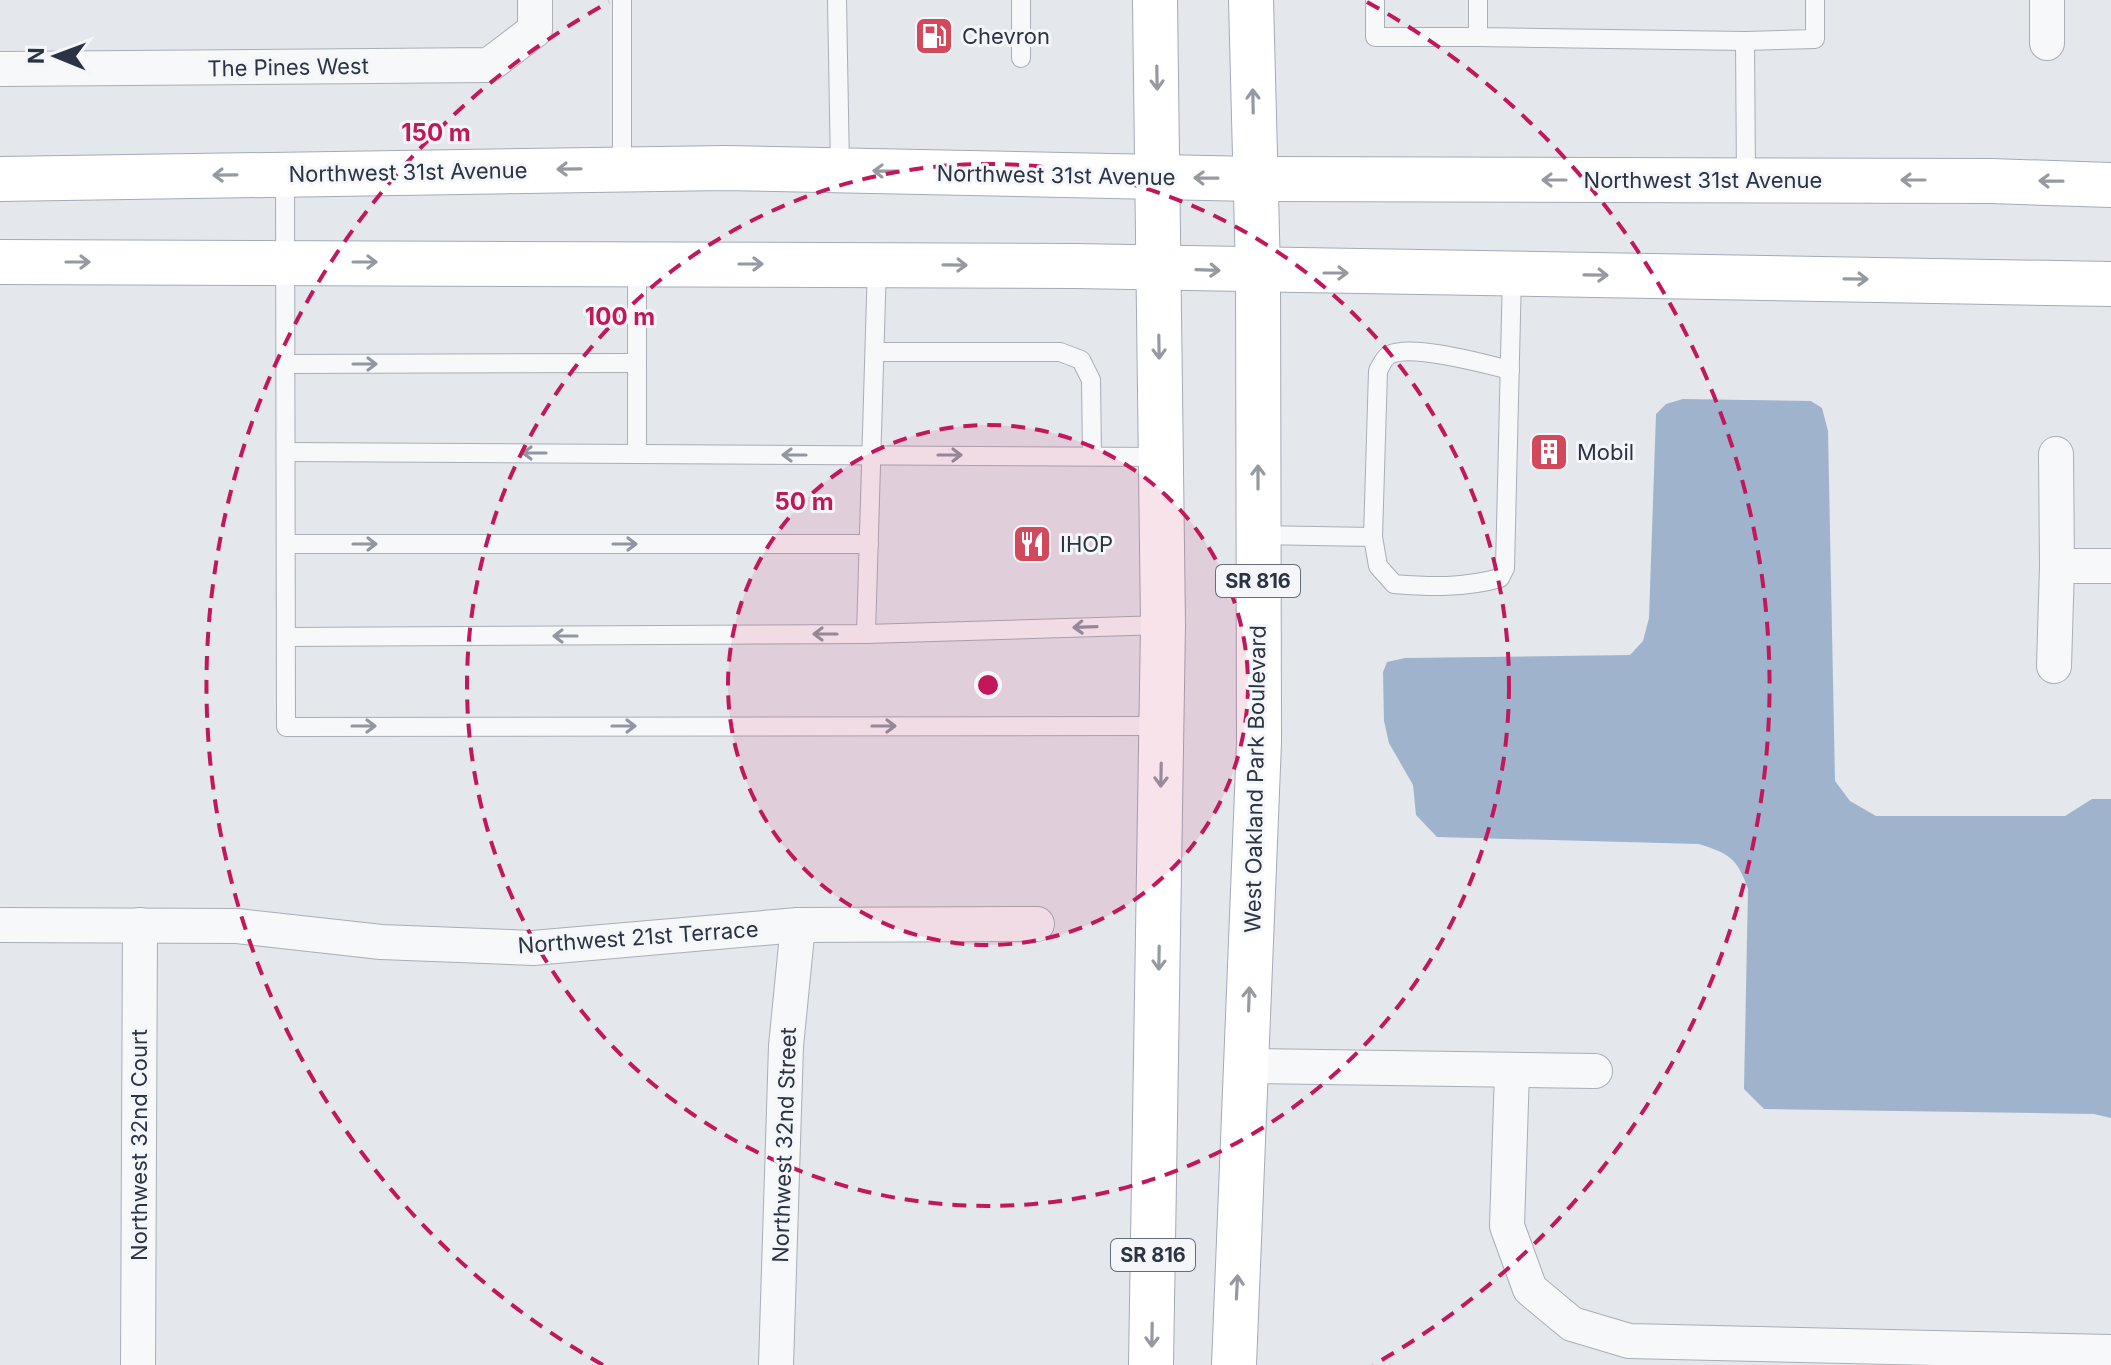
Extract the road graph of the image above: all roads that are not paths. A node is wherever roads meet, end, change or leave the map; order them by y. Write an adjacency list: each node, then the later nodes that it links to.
1 (535, 0): 15 (street, The Pines West)
2 (622, 0): 16 (lane)
3 (837, 0): 17 (lane)
4 (1021, 0): 14 (lane)
5 (1155, 0): 19 (main road, SR 816, one-way to 19)
6 (1251, 0): 21 (main road, West Oakland Park Boulevard / SR 816, one-way to 6)
7 (1375, 0): 11 (lane)
8 (1478, 0): 11 (lane)
9 (1815, 0): 12 (lane)
10 (2047, 0): 13 (street)
11 (1478, 37): 12 (lane)
12 (1745, 41): 22 (lane)
13 (2047, 43)
14 (1021, 58)
15 (0, 69)
16 (622, 168): 17 (main road, Northwest 31st Avenue); 18 (main road, Northwest 31st Avenue, one-way to 18)
17 (840, 169): 19 (main road, Northwest 31st Avenue, one-way to 17)
18 (285, 174): 20 (main road, Northwest 31st Avenue, one-way to 20); 25 (lane)
19 (1159, 177): 21 (main road, Northwest 31st Avenue, one-way to 19); 28 (main road, SR 816)
20 (0, 179)
21 (1254, 179): 22 (main road, Northwest 31st Avenue, one-way to 21); 29 (main road, West Oakland Park Boulevard / SR 816)
22 (1746, 181): 23 (main road, Northwest 31st Avenue, one-way to 22)
23 (2111, 185)
24 (0, 262): 25 (main road, one-way to 25)
25 (287, 262): 26 (main road, one-way to 26); 34 (lane)
26 (637, 264): 27 (main road, one-way to 27); 33 (lane)
27 (877, 264): 28 (main road, one-way to 28); 32 (lane)
28 (1158, 269): 29 (main road, one-way to 29); 41 (main road, SR 816, one-way to 41)
29 (1258, 272): 30 (main road, one-way to 30); 42 (main road, West Oakland Park Boulevard / SR 816, one-way to 29)
30 (1512, 274): 31 (main road, one-way to 31); 35 (lane)
31 (2111, 284)
32 (875, 352): 39 (lane); 40 (lane)
33 (637, 363): 34 (lane, one-way to 33); 37 (lane)
34 (287, 364): 36 (lane)
35 (1510, 370): 43 (lane); 43 (lane)
36 (286, 452): 37 (lane, one-way to 36); 44 (lane)
37 (637, 454): 39 (lane, one-way to 37)
38 (2056, 454): 46 (street)
39 (872, 455): 40 (lane, one-way to 40); 45 (lane)
40 (1092, 456): 41 (lane)
41 (1161, 457): 48 (main road, SR 816)
42 (1258, 535): 43 (lane); 57 (main road, West Oakland Park Boulevard / SR 816, one-way to 42)
43 (1373, 537)
44 (287, 544): 45 (lane, one-way to 45); 50 (lane)
45 (869, 544): 49 (lane)
46 (2057, 566): 47 (street); 51 (street)
47 (2111, 566)
48 (1163, 625): 49 (lane, one-way to 49); 52 (main road, SR 816)
49 (866, 634): 50 (lane, one-way to 50)
50 (287, 637): 52 (lane, one-way to 52)
51 (2054, 666)
52 (1162, 726): 63 (main road, SR 816, one-way to 63)
53 (1037, 924): 56 (street, Northwest 21st Terrace)
54 (0, 925): 55 (street, Northwest 21st Terrace)
55 (140, 925): 56 (street, Northwest 21st Terrace); 61 (street, Northwest 32nd Court)
56 (798, 925): 62 (street, Northwest 32nd Street)
57 (1247, 1066): 58 (street); 64 (main road, West Oakland Park Boulevard / SR 816, one-way to 57)
58 (1512, 1071): 59 (street); 60 (street)
59 (1595, 1071)
60 (2111, 1352)
61 (138, 1365)
62 (776, 1365)
63 (1151, 1365)
64 (1234, 1365)

